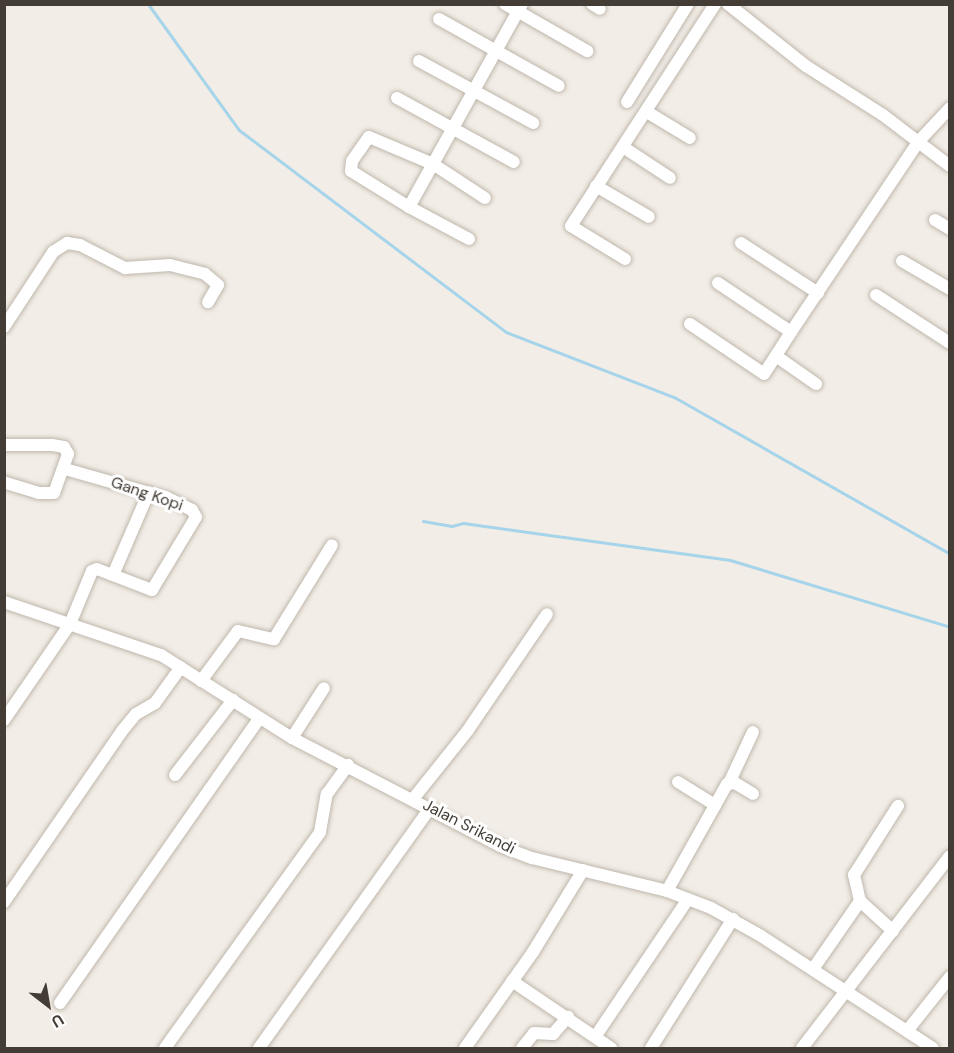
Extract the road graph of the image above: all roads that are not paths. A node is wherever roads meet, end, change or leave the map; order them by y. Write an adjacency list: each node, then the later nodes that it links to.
1 (505, 4): 5 (street)
2 (688, 4): 13 (street)
3 (715, 4): 15 (street)
4 (728, 4): 19 (street)
5 (520, 8): 7 (street); 8 (street)
6 (439, 19): 8 (street)
7 (587, 51)
8 (496, 52): 10 (street); 11 (street)
9 (419, 61): 11 (street)
10 (559, 86)
11 (477, 89): 16 (street); 17 (street)
12 (397, 98): 17 (street)
13 (627, 102)
14 (950, 108): 19 (street)
15 (647, 112): 18 (street); 20 (street)
16 (534, 123)
17 (454, 129): 21 (street); 22 (street)
18 (690, 138)
19 (919, 141): 23 (street); 37 (street)
20 (623, 147): 24 (street); 25 (street)
21 (514, 162)
22 (433, 164): 26 (street); 27 (street); 27 (street)
23 (950, 166)
24 (670, 178)
25 (596, 186): 28 (street); 33 (street)
26 (485, 198)
27 (409, 207): 31 (street)
28 (649, 217)
29 (935, 220): 30 (street)
30 (950, 229)
31 (469, 239)
32 (741, 243): 37 (street)
33 (625, 259)
34 (902, 261): 36 (street)
35 (718, 283): 42 (street)
36 (950, 289)
37 (818, 292): 42 (street)
38 (876, 296): 43 (street)
39 (208, 302): 41 (street)
40 (690, 324): 44 (street)
41 (4, 327)
42 (791, 332): 44 (street)
43 (950, 343)
44 (776, 356): 45 (street)
45 (816, 384)
46 (4, 445): 47 (street)
47 (65, 469): 48 (street); 49 (street, Gang Kopi)
48 (4, 482)
49 (149, 492): 51 (street); 51 (street, Gang Kopi)
50 (332, 545): 57 (street)
51 (112, 575): 55 (street)
52 (8, 603): 54 (street); 55 (street, Jalan Srikandi)
53 (547, 614): 69 (street)
54 (4, 615)
55 (70, 624): 56 (street, Jalan Srikandi); 61 (street)
56 (180, 667): 57 (street, Jalan Srikandi); 78 (street)
57 (201, 681): 59 (street, Jalan Srikandi)
58 (324, 688): 63 (street)
59 (232, 700): 60 (street, Jalan Srikandi); 65 (street)
60 (260, 719): 63 (street, Jalan Srikandi); 85 (street)
61 (4, 720)
62 (753, 732): 66 (street)
63 (292, 738): 64 (street, Jalan Srikandi)
64 (348, 765): 69 (street, Jalan Srikandi); 90 (street)
65 (175, 775)
66 (730, 781): 68 (street); 70 (street)
67 (678, 782): 70 (street)
68 (753, 794)
69 (413, 799): 72 (street, Jalan Srikandi)
70 (715, 805): 75 (street)
71 (898, 807): 77 (street)
72 (430, 808): 74 (street, Jalan Srikandi); 91 (street)
73 (950, 856): 80 (street)
74 (583, 870): 75 (street, Jalan Srikandi); 83 (street)
75 (668, 891): 76 (street, Jalan Srikandi)
76 (688, 898): 79 (street, Jalan Srikandi); 88 (street)
77 (860, 901): 80 (street); 81 (street)
78 (4, 902)
79 (733, 919): 81 (street, Jalan Srikandi); 94 (street)
80 (893, 931): 84 (street)
81 (813, 969): 84 (street, Jalan Srikandi)
82 (950, 977): 87 (street)
83 (512, 981): 86 (street); 92 (street)
84 (845, 990): 87 (street, Jalan Srikandi); 95 (street)
85 (60, 1002)
86 (568, 1017): 88 (street); 93 (street)
87 (907, 1031): 89 (street, Jalan Srikandi)
88 (601, 1044)
89 (916, 1044): 96 (street, Jalan Srikandi)
90 (165, 1048)
91 (259, 1048)
92 (465, 1048)
93 (522, 1048)
94 (651, 1048)
95 (802, 1048)
96 (933, 1048)

